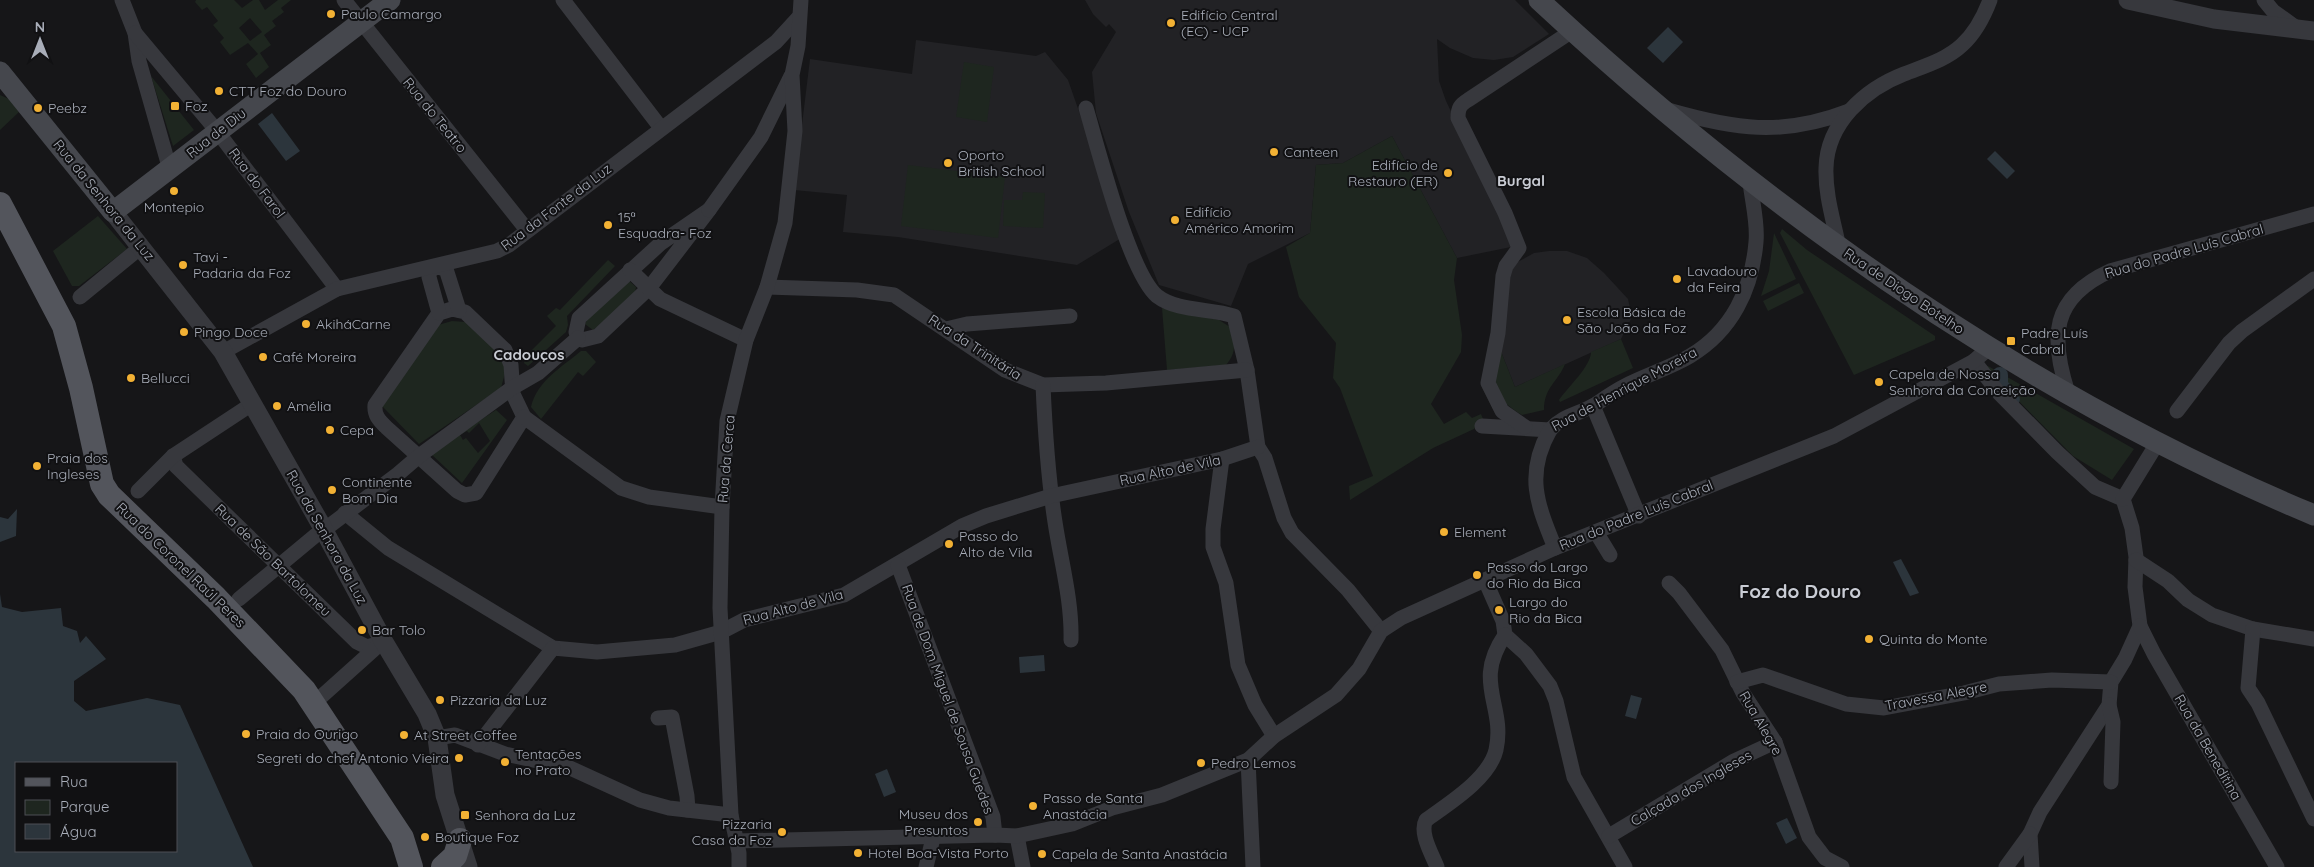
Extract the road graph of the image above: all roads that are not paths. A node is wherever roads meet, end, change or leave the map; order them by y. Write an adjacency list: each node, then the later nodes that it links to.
1 (122, 0): 15 (street, Rua do Farol)
2 (344, 0): 12 (street, Rua do Teatro)
3 (390, 0): 12 (main road, Rua de Diu)
4 (563, 0): 21 (street)
5 (801, 0): 11 (street, Rua da Cerca)
6 (1539, 0): 13 (main road, Rua de Diogo Botelho)
7 (1990, 0): 20 (street)
8 (2128, 0): 10 (street)
9 (2264, 0): 14 (street)
10 (2164, 4): 14 (street)
11 (798, 18): 17 (street, Rua da Cerca); 21 (street, Rua da Fonte da Luz)
12 (361, 22): 22 (main road, Rua de Diu); 29 (street, Rua do Teatro)
13 (1572, 31): 19 (main road, Rua de Diogo Botelho); 57 (street)
14 (2307, 31)
15 (135, 33): 22 (street, Rua do Farol); 23 (street, Rua do Farol)
16 (0, 72): 27 (main road, Rua da Senhora da Luz)
17 (792, 75): 26 (street); 36 (street, Rua da Cerca)
18 (1086, 108): 48 (street)
19 (1663, 108): 20 (street); 24 (main road, Rua de Diogo Botelho)
20 (1849, 111): 31 (street)
21 (660, 128): 29 (street, Rua da Fonte da Luz)
22 (217, 131): 23 (main road, Rua de Diu); 37 (street, Rua do Farol)
23 (170, 170): 27 (main road, Rua de Diu)
24 (1750, 182): 31 (main road, Rua de Diogo Botelho); 53 (street, Rua de Henrique Moreira)
25 (0, 204): 111 (main road, Rua do Coronel Raúl Peres)
26 (709, 210): 33 (street); 35 (street)
27 (113, 212): 30 (street, Rua da Senhora da Luz)
28 (2314, 214): 51 (street, Rua do Padre Luís Cabral)
29 (526, 230): 32 (street, Rua da Fonte da Luz)
30 (141, 246): 38 (street); 46 (street, Rua da Senhora da Luz)
31 (1839, 248): 45 (main road, Rua de Diogo Botelho)
32 (436, 267): 37 (street, Rua da Fonte da Luz); 39 (street); 40 (street)
33 (630, 270): 35 (street); 43 (street)
34 (2314, 279): 54 (street)
35 (650, 287): 43 (street); 44 (street)
36 (767, 287): 42 (street, Rua da Trinitária); 44 (street, Rua da Cerca)
37 (337, 289): 46 (street, Rua da Fonte da Luz)
38 (80, 297)
39 (459, 310): 40 (street); 50 (street)
40 (439, 312): 62 (street)
41 (1070, 316): 42 (street)
42 (946, 329): 49 (street, Rua da Trinitária)
43 (578, 338): 50 (street)
44 (746, 340): 67 (street, Rua da Cerca)
45 (1990, 347): 47 (street, Rua do Padre Luís Cabral); 51 (main road, Rua de Diogo Botelho)
46 (223, 352): 52 (street, Rua da Senhora da Luz)
47 (1974, 361): 66 (street); 70 (street, Rua do Padre Luís Cabral)
48 (1247, 370): 49 (street, Rua da Trinitária); 60 (street)
49 (1043, 385): 65 (street)
50 (512, 388): 55 (street); 62 (street)
51 (2068, 393): 59 (main road, Rua de Diogo Botelho)
52 (252, 404): 61 (street); 72 (street, Rua da Senhora da Luz)
53 (1593, 406): 58 (street, Rua de Henrique Moreira); 70 (street)
54 (2177, 411)
55 (524, 417): 62 (street); 67 (street)
56 (1482, 426): 57 (street, Rua de Henrique Moreira)
57 (1525, 427): 58 (street, Rua de Henrique Moreira)
58 (1550, 430): 73 (street)
59 (2158, 442): 66 (street); 68 (main road, Rua de Diogo Botelho)
60 (1258, 447): 63 (street, Rua Alto de Vila); 83 (street)
61 (173, 456): 64 (street); 77 (street, Rua de São Bartolomeu)
62 (419, 456): 69 (street)
63 (1222, 459): 65 (street, Rua Alto de Vila); 95 (street)
64 (138, 492)
65 (1051, 496): 76 (street, Rua Alto de Vila); 87 (street)
66 (2123, 499): 75 (street)
67 (722, 507): 84 (street, Rua da Cerca)
68 (2309, 510)
69 (345, 514): 72 (street); 89 (street, Rua Alto de Vila)
70 (1639, 516): 71 (street, Rua do Padre Luís Cabral)
71 (1596, 532): 73 (street, Rua do Padre Luís Cabral); 74 (street)
72 (320, 533): 77 (street); 88 (street, Rua da Senhora da Luz)
73 (1555, 548): 78 (street, Rua do Padre Luís Cabral)
74 (1610, 555)
75 (2136, 560): 81 (street); 82 (street)
76 (898, 565): 84 (street, Rua Alto de Vila); 105 (street, Rua de Dom Miguel de Sousa Guedes)
77 (281, 566): 80 (street); 88 (street, Rua de São Bartolomeu)
78 (1485, 580): 83 (street, Rua do Padre Luís Cabral); 85 (street)
79 (1669, 583): 90 (street, Rua Alegre)
80 (239, 599)
81 (2140, 626): 91 (street); 123 (street, Rua da Beneditina)
82 (2254, 629): 86 (street); 103 (street)
83 (1382, 631): 95 (street, Rua do Padre Luís Cabral)
84 (721, 632): 89 (street, Rua Alto de Vila); 102 (street, Rua da Cerca)
85 (1505, 635): 107 (street); 118 (street)
86 (2314, 639)
87 (1071, 640)
88 (384, 642): 92 (street); 96 (street, Rua da Senhora da Luz)
89 (554, 648): 98 (street)
90 (1738, 682): 91 (street, Travessa Alegre); 97 (street, Rua Alegre)
91 (2111, 682): 93 (street)
92 (322, 696)
93 (2109, 705): 100 (street); 104 (street)
94 (658, 718): 101 (street)
95 (1274, 736): 99 (street, Rua do Padre Luís Cabral)
96 (437, 738): 98 (street); 109 (street, Rua da Senhora da Luz)
97 (1775, 742): 107 (street, Calçada dos Ingleses); 120 (street, Rua Alegre)
98 (478, 745): 101 (street)
99 (1248, 760): 106 (street, Rua do Padre Luís Cabral); 117 (street)
100 (2111, 782)
101 (688, 810): 102 (street)
102 (732, 815): 110 (street, Rua da Cerca)
103 (2314, 819)
104 (2030, 834): 121 (street); 122 (street)
105 (995, 835): 106 (street, Rua do Padre Luís Cabral); 108 (street, Rua do Padre Luís Cabral)
106 (1017, 836): 116 (street)
107 (1609, 836): 119 (street)
108 (933, 838): 110 (street, Rua do Padre Luís Cabral); 115 (street)
109 (460, 840): 112 (main road); 113 (street, Rua da Senhora da Luz)
110 (737, 841): 114 (street, Rua da Cerca)
111 (411, 867)
112 (443, 867)
113 (468, 867)
114 (739, 867)
115 (926, 867)
116 (1022, 867)
117 (1253, 867)
118 (1437, 867)
119 (1625, 867)
120 (1842, 867)
121 (2006, 867)
122 (2032, 867)
123 (2277, 867)

